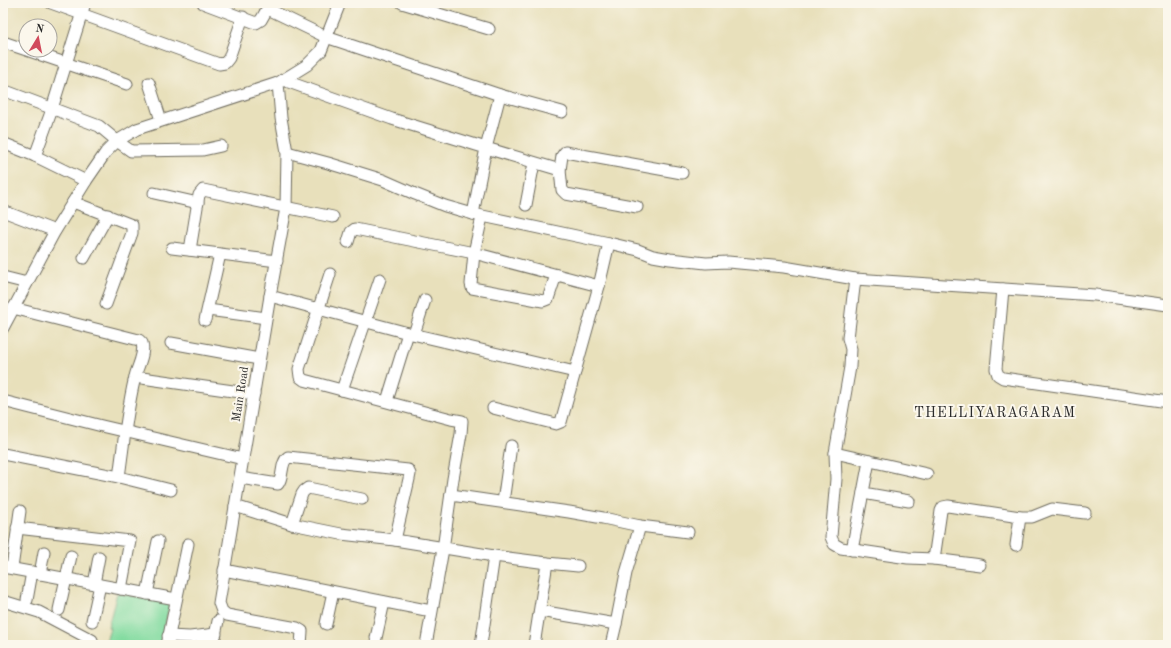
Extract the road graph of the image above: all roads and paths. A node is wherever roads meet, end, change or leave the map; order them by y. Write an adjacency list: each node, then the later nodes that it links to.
1 (51, 3): 6 (street)
2 (203, 3): 7 (street)
3 (340, 3): 9 (street)
4 (402, 3): 8 (street)
5 (269, 6): 7 (street); 9 (street)
6 (83, 8): 7 (street); 11 (street)
7 (242, 18)
8 (489, 29)
9 (326, 37): 12 (street); 16 (street)
10 (3, 42): 11 (street)
11 (66, 63): 14 (street); 17 (street)
12 (280, 82): 19 (street); 23 (street); 24 (street, Main Road)
13 (149, 83): 19 (street)
14 (127, 84)
15 (3, 90): 17 (street)
16 (500, 95): 18 (street); 23 (street)
17 (52, 108): 20 (street); 25 (street)
18 (562, 112)
19 (161, 120): 20 (street)
20 (117, 141): 22 (street); 29 (street)
21 (3, 144): 25 (street)
22 (221, 146)
23 (486, 148): 26 (street); 38 (street)
24 (287, 152): 35 (street, Main Road); 38 (street)
25 (35, 156): 29 (street)
26 (534, 163): 27 (street); 33 (street)
27 (560, 170): 28 (street); 34 (street)
28 (682, 173)
29 (86, 181): 31 (street)
30 (154, 193): 32 (street)
31 (73, 202): 37 (street); 40 (street)
32 (198, 203): 35 (street); 44 (street)
33 (526, 205)
34 (637, 207)
35 (286, 208): 39 (street); 48 (street, Main Road)
36 (3, 211): 40 (street)
37 (108, 215): 47 (street); 59 (street)
38 (478, 216): 42 (street); 45 (street)
39 (333, 217)
40 (55, 230): 54 (street)
41 (348, 242): 45 (street)
42 (609, 243): 53 (street); 55 (street)
43 (172, 248): 44 (street)
44 (190, 250): 46 (street)
45 (474, 253): 50 (street); 50 (street)
46 (220, 254): 48 (street); 63 (street)
47 (84, 258)
48 (277, 261): 57 (street, Main Road)
49 (330, 274): 62 (street)
50 (556, 275): 55 (street)
51 (3, 277): 54 (street)
52 (380, 279): 64 (street)
53 (855, 279): 56 (street); 79 (street)
54 (27, 283): 61 (street)
55 (599, 286): 69 (street)
56 (1003, 289): 60 (street); 75 (street)
57 (270, 296): 62 (street); 63 (street, Main Road)
58 (425, 300): 66 (street)
59 (106, 304)
60 (1168, 305)
61 (13, 308): 65 (street); 70 (street)
62 (318, 309): 64 (street); 71 (street)
63 (266, 318): 68 (street, Main Road)
64 (365, 322): 66 (street); 71 (street)
65 (3, 328)
66 (411, 333): 69 (street); 74 (street)
67 (171, 343): 68 (street)
68 (259, 359): 72 (street, Main Road)
69 (575, 372): 76 (street)
70 (135, 377): 72 (street); 77 (street)
71 (342, 390): 74 (street)
72 (254, 394): 81 (street, Main Road)
73 (3, 400): 77 (street)
74 (387, 401): 88 (street)
75 (1168, 402)
76 (493, 408)
77 (125, 430): 81 (street); 84 (street)
78 (511, 446): 91 (street)
79 (835, 453): 82 (street); 105 (street)
80 (3, 454): 84 (street)
81 (243, 459): 85 (street, Main Road)
82 (869, 461): 83 (street); 87 (street)
83 (927, 474)
84 (118, 477): 86 (street)
85 (240, 478): 92 (street, Main Road); 100 (street)
86 (171, 490)
87 (863, 493): 90 (street); 105 (street)
88 (451, 495): 91 (street); 104 (street)
89 (362, 499): 96 (street)
90 (910, 501)
91 (502, 502): 97 (street)
92 (235, 506): 96 (street); 115 (street, Main Road)
93 (20, 511): 98 (street)
94 (1086, 513): 95 (street)
95 (1020, 517): 103 (street); 110 (street)
96 (292, 524): 100 (street)
97 (640, 526): 99 (street); 132 (street)
98 (17, 528): 114 (street); 119 (street)
99 (688, 532)
100 (395, 540): 104 (street)
101 (158, 541): 121 (street)
102 (188, 544): 122 (street)
103 (1016, 544)
104 (443, 549): 108 (street); 127 (street)
105 (852, 550): 110 (street)
106 (44, 552): 116 (street)
107 (71, 556): 117 (street)
108 (494, 556): 111 (street); 139 (street)
109 (99, 557): 118 (street)
110 (934, 559): 112 (street)
111 (546, 562): 113 (street); 128 (street)
112 (980, 565)
113 (578, 566)
114 (7, 568): 116 (street)
115 (224, 570): 120 (street); 137 (street, Main Road)
116 (36, 573): 117 (street); 123 (street)
117 (66, 578): 118 (street); 126 (street)
118 (97, 584): 119 (street); 130 (street)
119 (121, 589): 121 (street)
120 (333, 592): 125 (street); 131 (street)
121 (147, 594): 122 (street)
122 (176, 599): 136 (street)
123 (27, 600)
124 (3, 601): 134 (street)
125 (384, 602): 127 (street); 133 (street)
126 (59, 610)
127 (431, 611): 138 (street)
128 (540, 611): 132 (street); 140 (street)
129 (218, 620): 135 (street)
130 (92, 621)
131 (326, 624)
132 (616, 624): 141 (street)
133 (376, 638)
134 (92, 640)
135 (215, 640): 136 (street)
136 (167, 641)
137 (301, 645)
138 (426, 645)
139 (481, 645)
140 (534, 645)
141 (611, 645)

